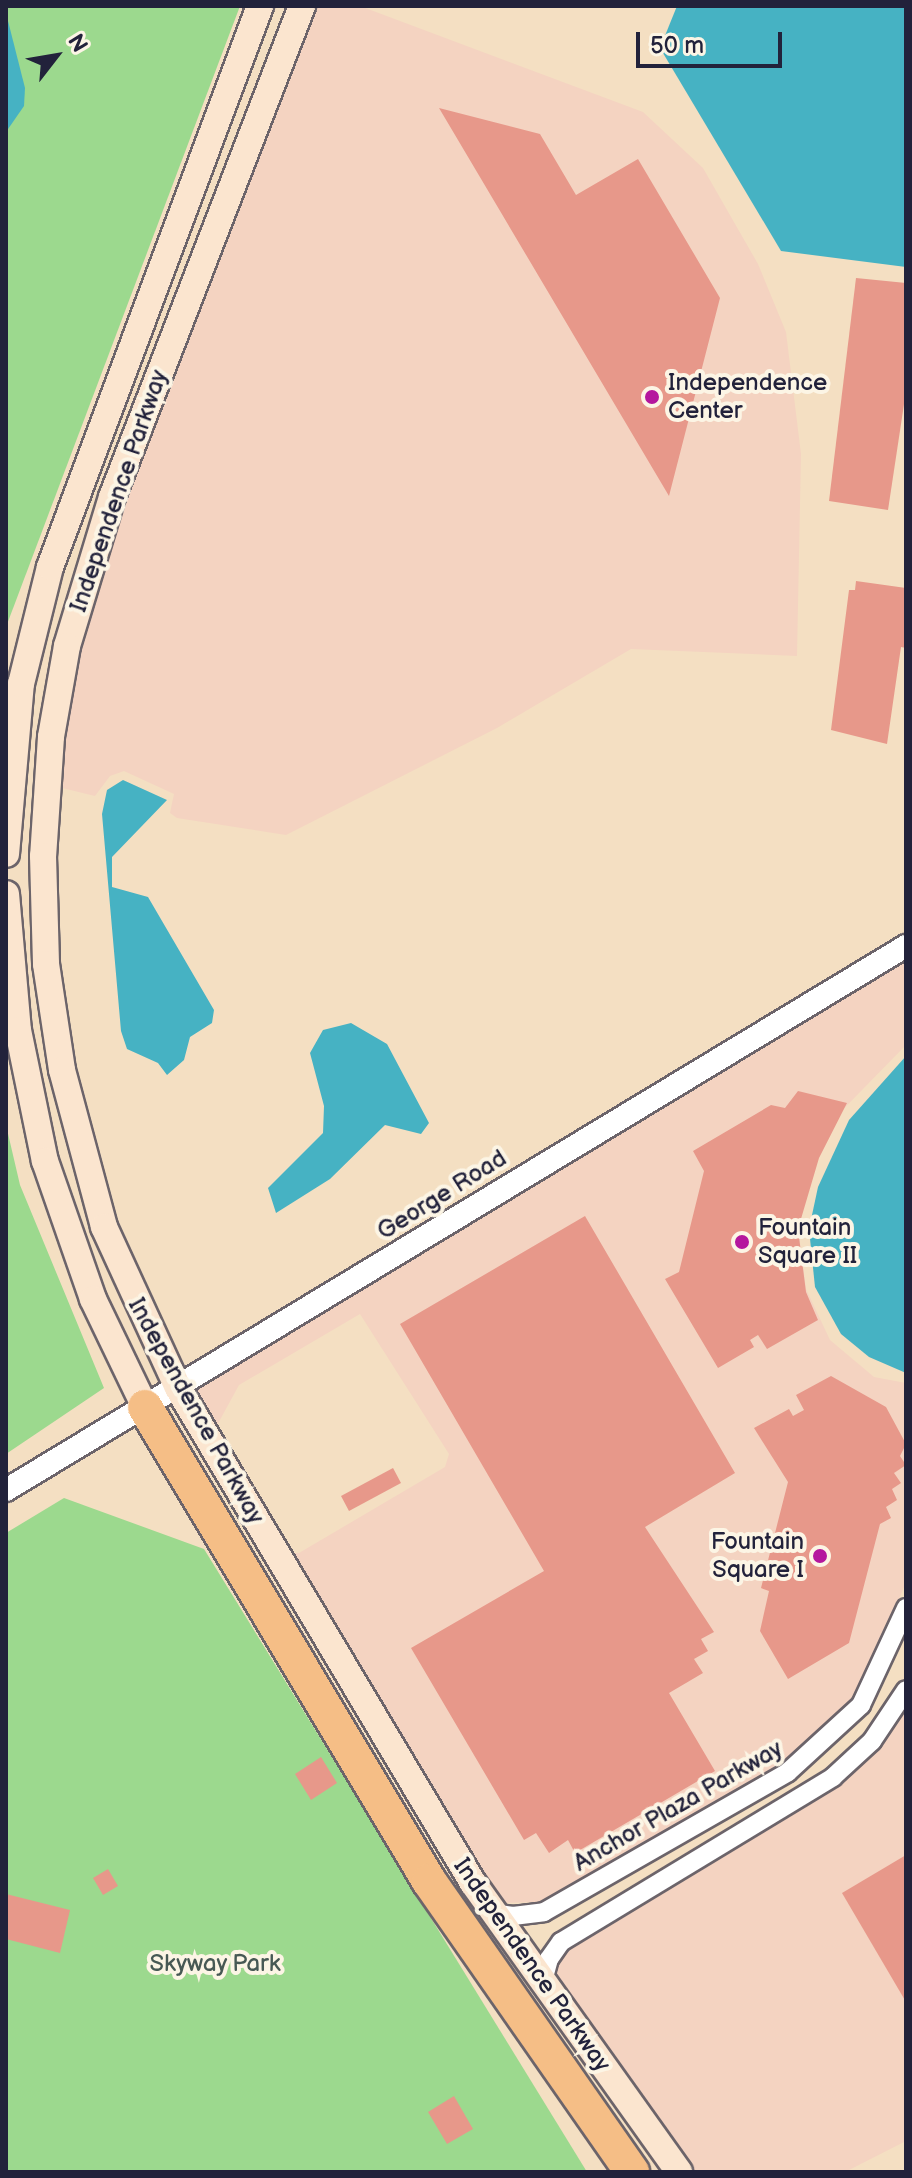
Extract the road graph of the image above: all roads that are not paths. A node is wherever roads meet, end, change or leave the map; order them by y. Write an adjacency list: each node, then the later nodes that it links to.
1 (260, 6): 3 (main road, Independence Parkway)
2 (302, 6): 6 (main road, Independence Parkway)
3 (6, 854)
4 (6, 894): 7 (main road, Independence Parkway)
5 (906, 946): 6 (street, George Road)
6 (178, 1388): 7 (street, George Road); 11 (main road, Independence Parkway)
7 (145, 1407): 8 (street, George Road); 13 (highway)
8 (6, 1490)
9 (906, 1608): 11 (street, Anchor Plaza Parkway)
10 (906, 1690): 12 (street)
11 (492, 1913): 12 (main road, Independence Parkway)
12 (542, 1985): 14 (main road, Independence Parkway)
13 (632, 2172)
14 (679, 2172)

